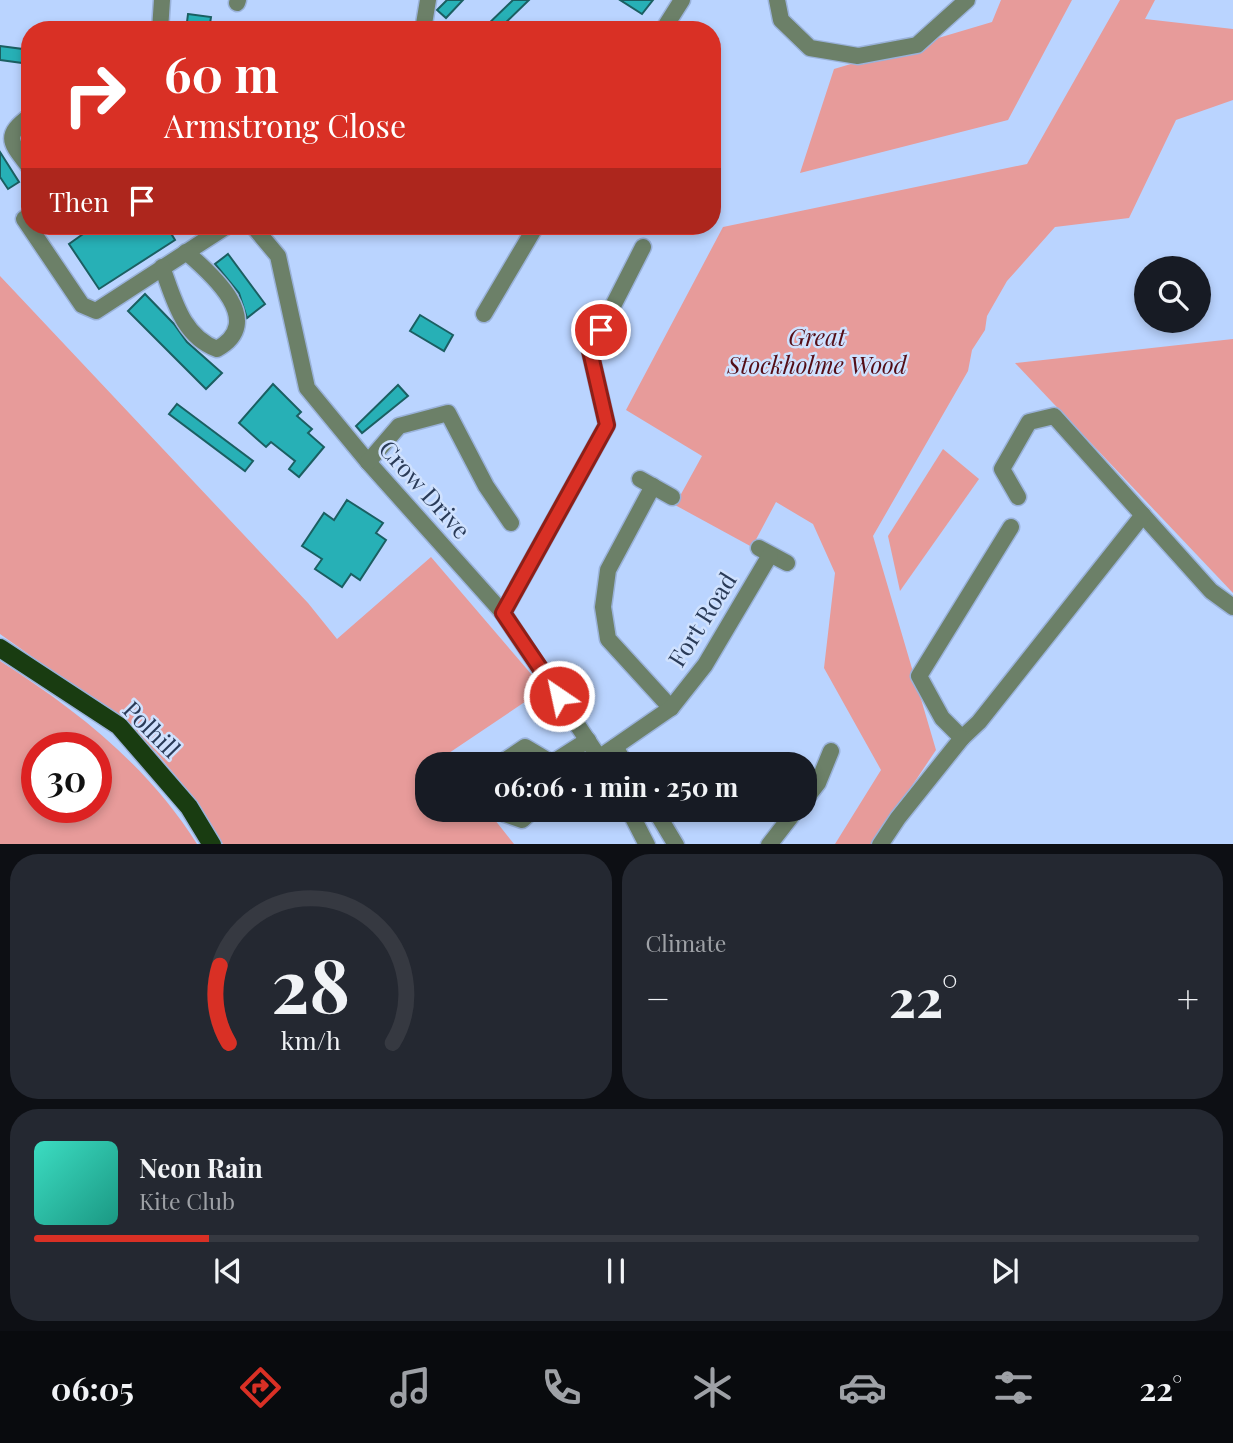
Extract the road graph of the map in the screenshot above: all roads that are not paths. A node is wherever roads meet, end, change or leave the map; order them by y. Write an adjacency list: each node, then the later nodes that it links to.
1 (162, 0): 6 (street)
2 (428, 0): 7 (street)
3 (682, 0): 8 (street)
4 (777, 0): 5 (street)
5 (967, 0)
6 (161, 21)
7 (424, 21)
8 (669, 21)
9 (21, 123): 10 (street)
10 (21, 155)
11 (35, 235): 17 (street)
12 (213, 235): 16 (street)
13 (260, 235): 19 (street, Crow Drive)
14 (531, 235): 18 (street)
15 (643, 247): 27 (street)
16 (186, 252): 17 (street); 17 (street)
17 (162, 267)
18 (484, 314)
19 (368, 462): 23 (street); 27 (street, Crow Drive)
20 (672, 497): 29 (street, Fort Road)
21 (1017, 498): 22 (street)
22 (1143, 515): 26 (street); 30 (street)
23 (511, 523)
24 (1012, 527): 30 (street)
25 (788, 563): 29 (street, Fort Road)
26 (1233, 607)
27 (503, 613): 31 (street, Crow Drive)
28 (0, 648): 44 (main road, Polhill)
29 (671, 708): 32 (street, Fort Road)
30 (962, 738): 48 (street)
31 (588, 740): 36 (street); 37 (street, Crow Drive)
32 (615, 747): 38 (street, Fort Road); 39 (street)
33 (831, 751): 40 (street)
34 (518, 752): 35 (street)
35 (533, 752)
36 (570, 752)
37 (596, 752)
38 (610, 752)
39 (618, 752)
40 (817, 784)
41 (635, 822): 45 (street)
42 (662, 822): 46 (street)
43 (787, 822): 47 (street)
44 (211, 844)
45 (646, 844)
46 (675, 844)
47 (770, 844)
48 (881, 844)

